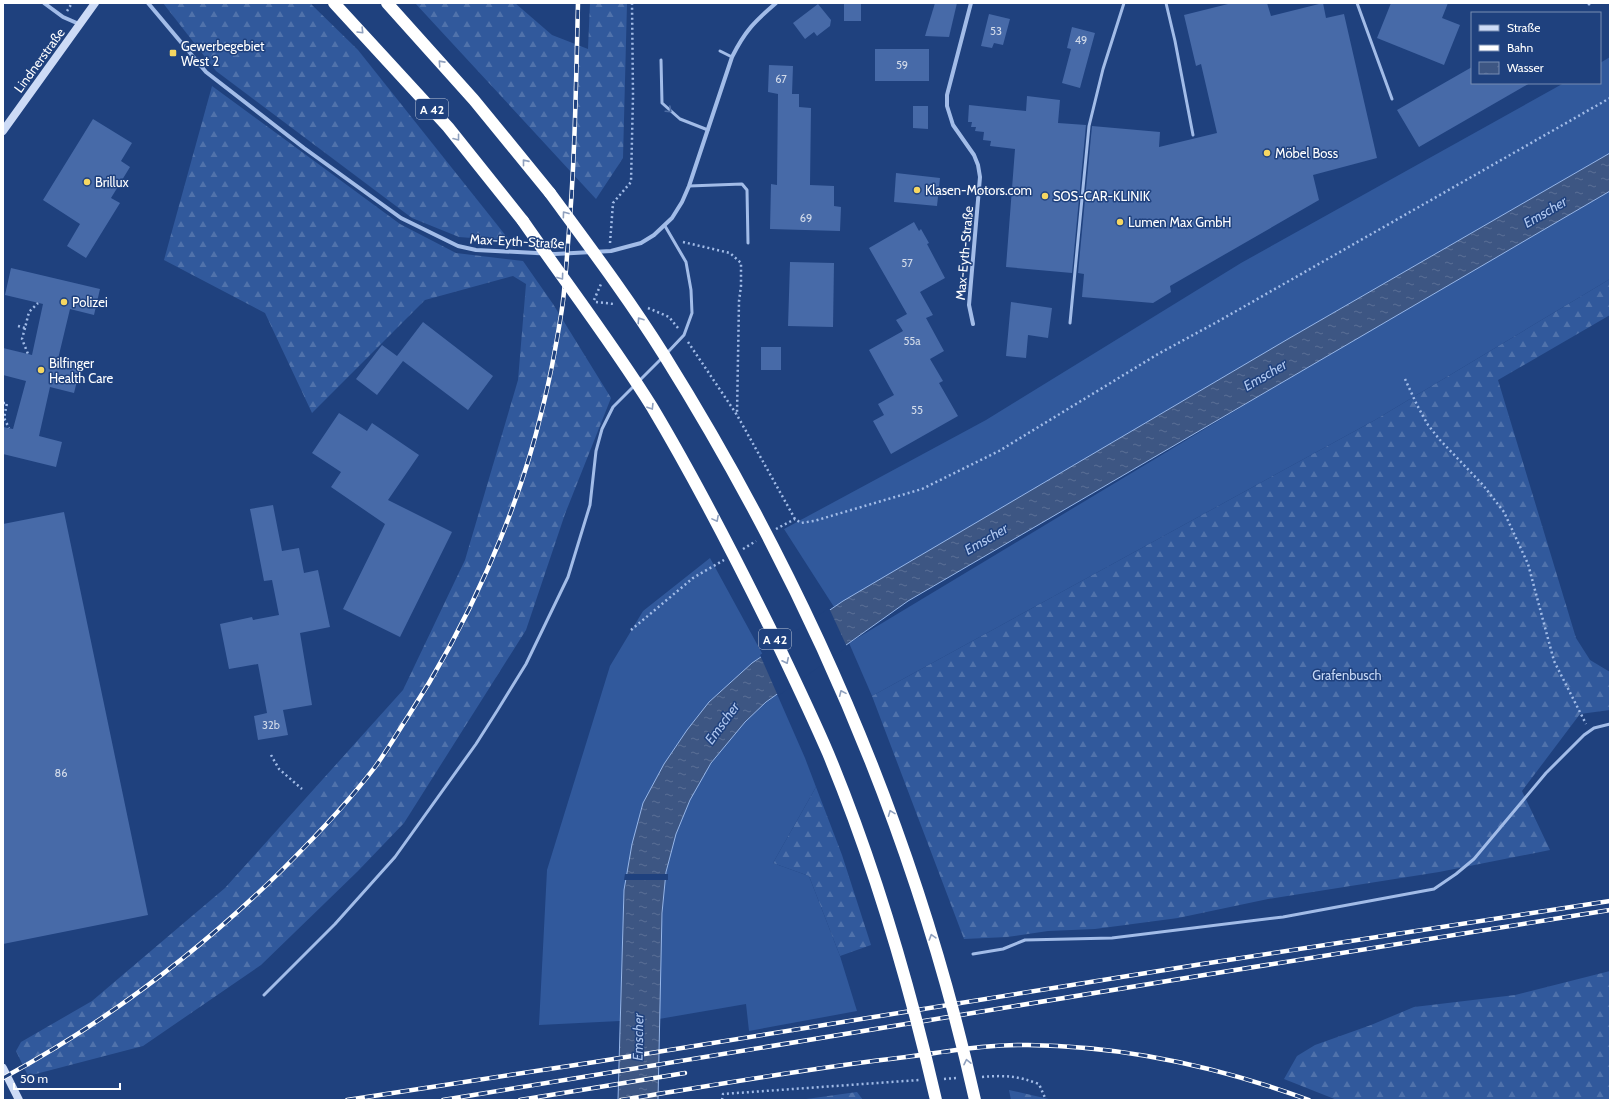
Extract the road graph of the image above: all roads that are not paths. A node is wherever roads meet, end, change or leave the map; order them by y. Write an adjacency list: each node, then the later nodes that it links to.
1 (44, 3): 11 (street)
2 (95, 3): 11 (street, Lindnerstraße)
3 (148, 3): 20 (street, Max-Eyth-Straße)
4 (334, 3): 29 (highway, A 42, one-way to 29, bridge)
5 (387, 3): 30 (highway, A 42, one-way to 5, bridge)
6 (776, 3): 13 (street, Max-Eyth-Straße)
7 (971, 3): 23 (street, Max-Eyth-Straße)
8 (1124, 3): 22 (lane)
9 (1166, 3): 18 (lane)
10 (1357, 3): 15 (lane)
11 (79, 24): 17 (street, Lindnerstraße)
12 (720, 51): 13 (lane)
13 (732, 57): 16 (street, Max-Eyth-Straße)
14 (661, 60): 16 (lane, one-way to 16)
15 (1392, 99)
16 (708, 130): 19 (street, Max-Eyth-Straße)
17 (3, 131)
18 (1194, 136)
19 (689, 186): 20 (street, Max-Eyth-Straße); 21 (lane)
20 (665, 226): 26 (lane)
21 (748, 243)
22 (1070, 323)
23 (973, 324)
24 (1610, 724): 25 (lane)
25 (973, 954)
26 (264, 995)
27 (3, 1068): 28 (street)
28 (19, 1100)
29 (936, 1100)
30 (975, 1100)

